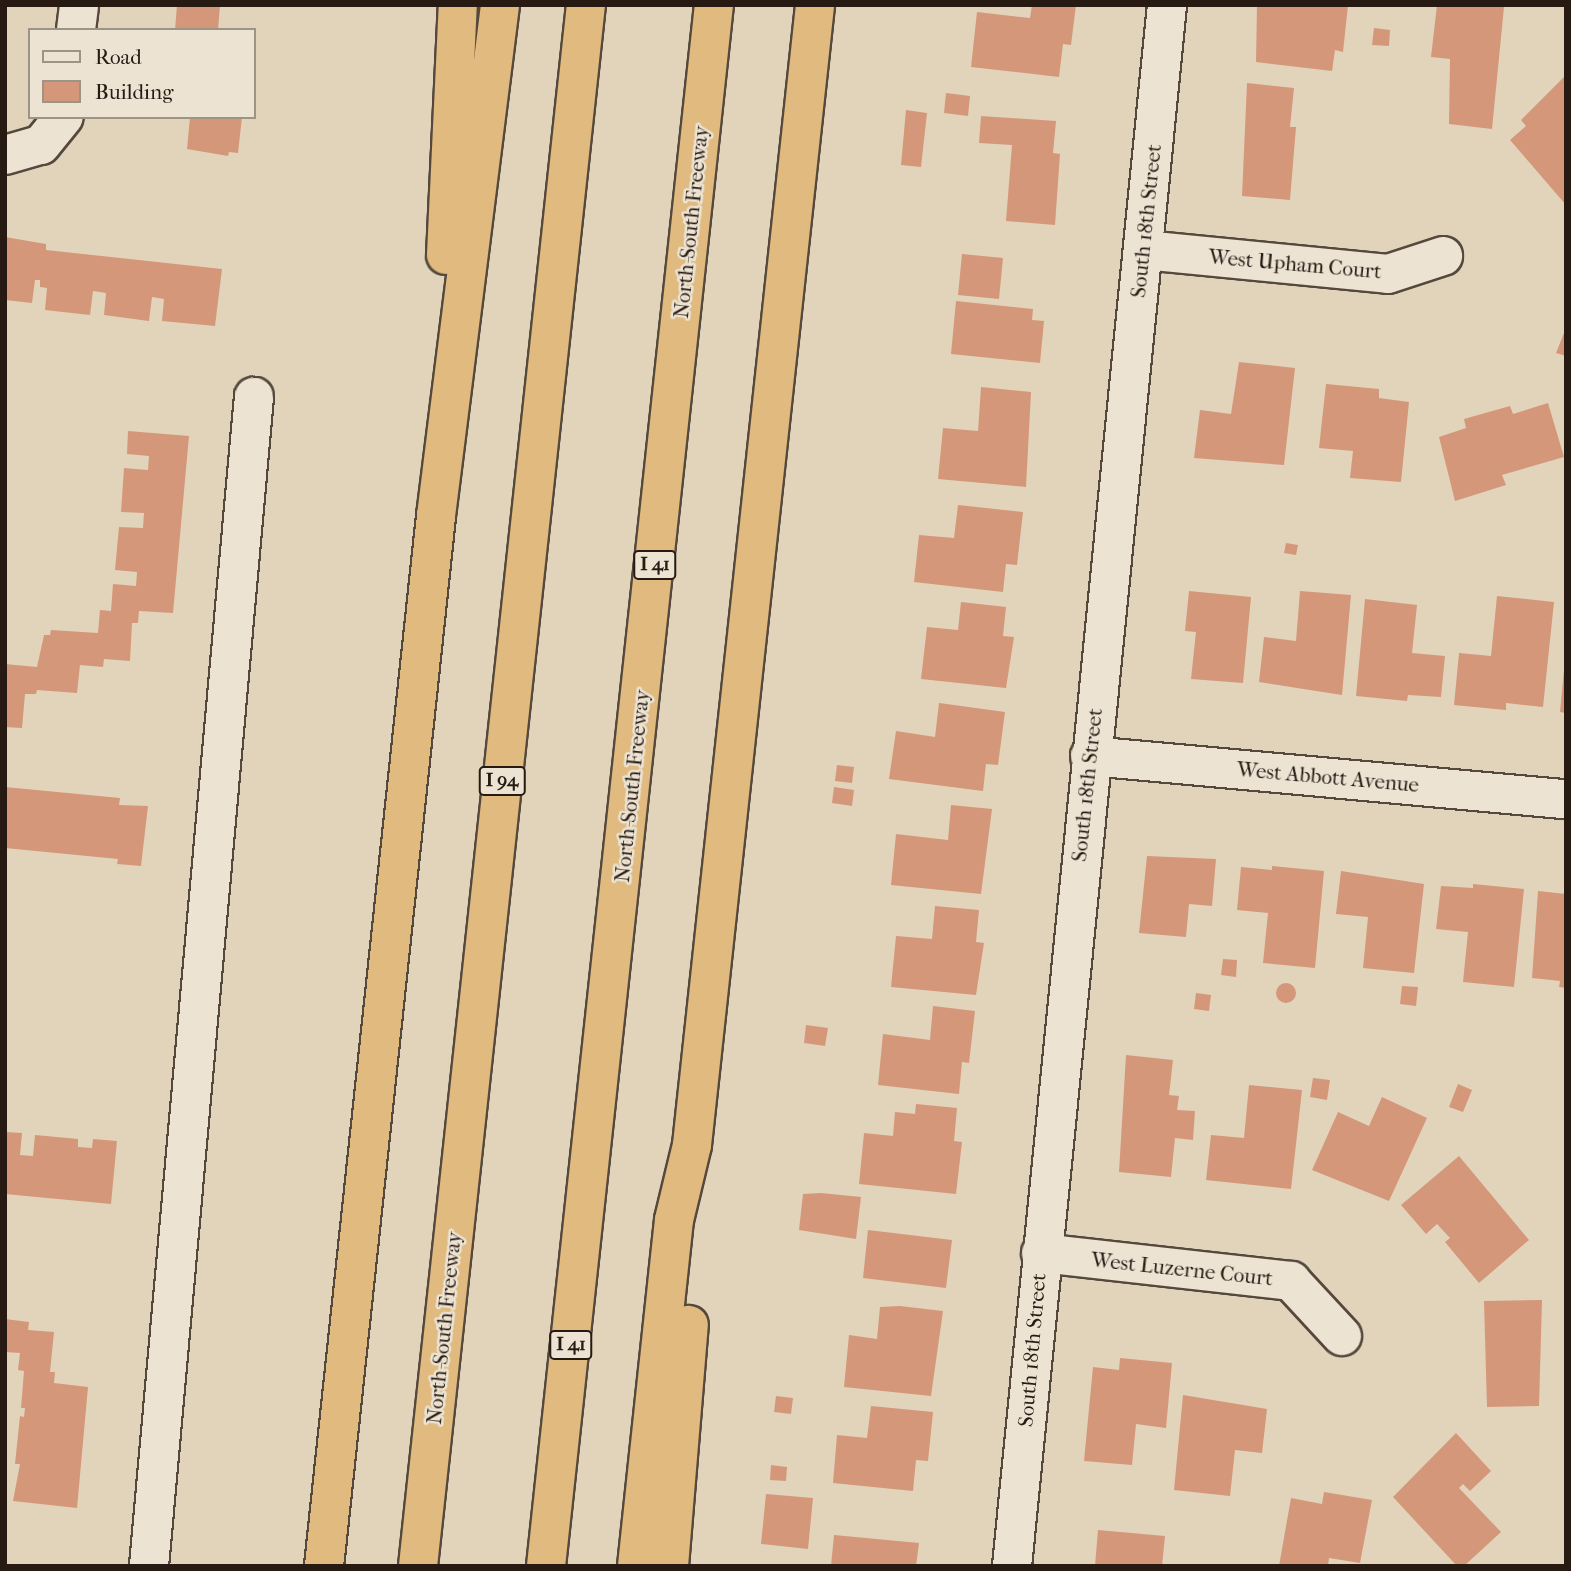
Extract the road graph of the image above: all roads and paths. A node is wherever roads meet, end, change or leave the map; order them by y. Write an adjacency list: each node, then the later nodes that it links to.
1 (79, 5): 8 (street)
2 (458, 5): 14 (highway)
3 (500, 5): 14 (highway)
4 (586, 5): 22 (highway, North-South Freeway / I 94)
5 (713, 5): 23 (highway, North-South Freeway / I 41)
6 (816, 5): 17 (highway)
7 (1167, 5): 11 (street, South 18th Street)
8 (76, 28)
9 (63, 119): 10 (street)
10 (19, 153)
11 (1144, 250): 12 (street, West Upham Court); 15 (street, South 18th Street)
12 (1443, 256)
13 (254, 397): 20 (street)
14 (436, 516): 21 (highway)
15 (1090, 756): 16 (street, West Abbott Avenue); 18 (street, South 18th Street)
16 (1566, 799)
17 (692, 1145): 24 (highway); 25 (highway)
18 (1041, 1253): 19 (street, West Luzerne Court); 26 (street, South 18th Street)
19 (1342, 1336)
20 (149, 1566)
21 (324, 1566)
22 (418, 1566)
23 (546, 1566)
24 (637, 1566)
25 (668, 1566)
26 (1012, 1566)

